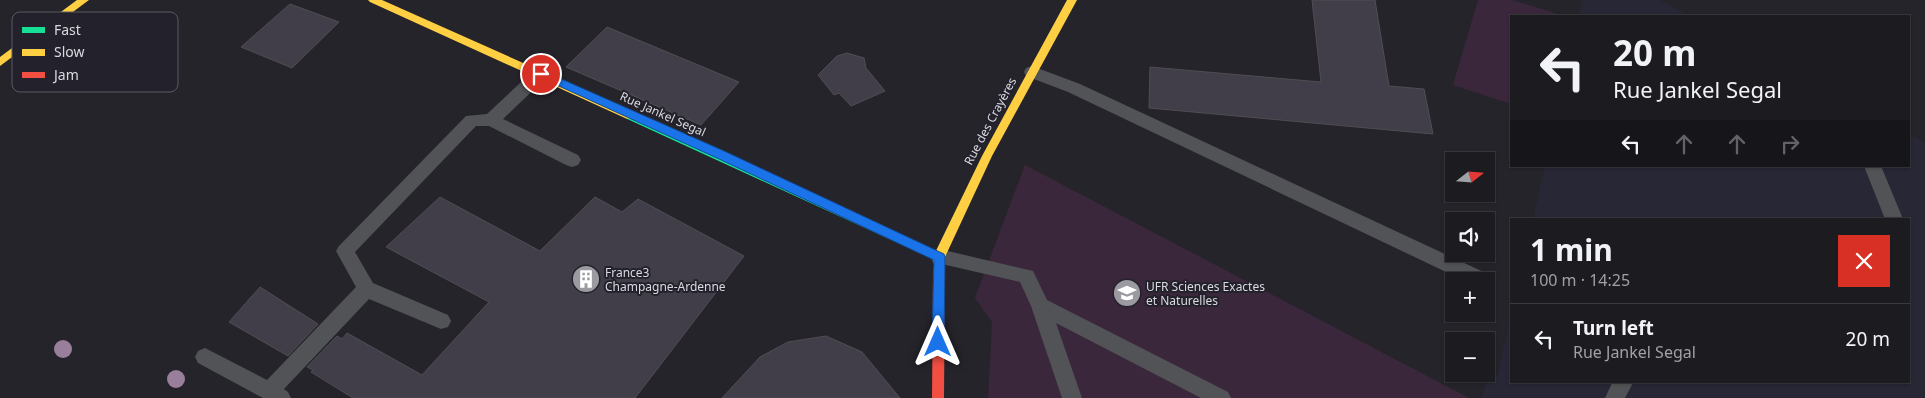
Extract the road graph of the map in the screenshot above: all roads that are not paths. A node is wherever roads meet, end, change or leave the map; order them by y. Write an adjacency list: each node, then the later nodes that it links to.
1 (84, 0): 4 (street)
2 (373, 0): 8 (street, Rue Jankel Segal)
3 (1072, 0): 7 (street, Rue des Crayères)
4 (68, 12)
5 (12, 53): 6 (street)
6 (0, 62)
7 (1032, 72): 13 (street, Rue des Crayères); 14 (lane)
8 (541, 74): 9 (lane); 13 (street, Rue Jankel Segal)
9 (491, 120): 10 (lane); 15 (lane)
10 (572, 160)
11 (1872, 167): 12 (lane)
12 (1894, 218)
13 (940, 258): 16 (lane); 21 (street)
14 (1464, 272)
15 (366, 289): 17 (lane); 20 (lane)
16 (1040, 306): 22 (lane); 23 (lane)
17 (441, 321)
18 (205, 357): 20 (lane)
19 (1623, 383): 24 (lane)
20 (275, 394)
21 (938, 398)
22 (1072, 398)
23 (1222, 398)
24 (1615, 398)

